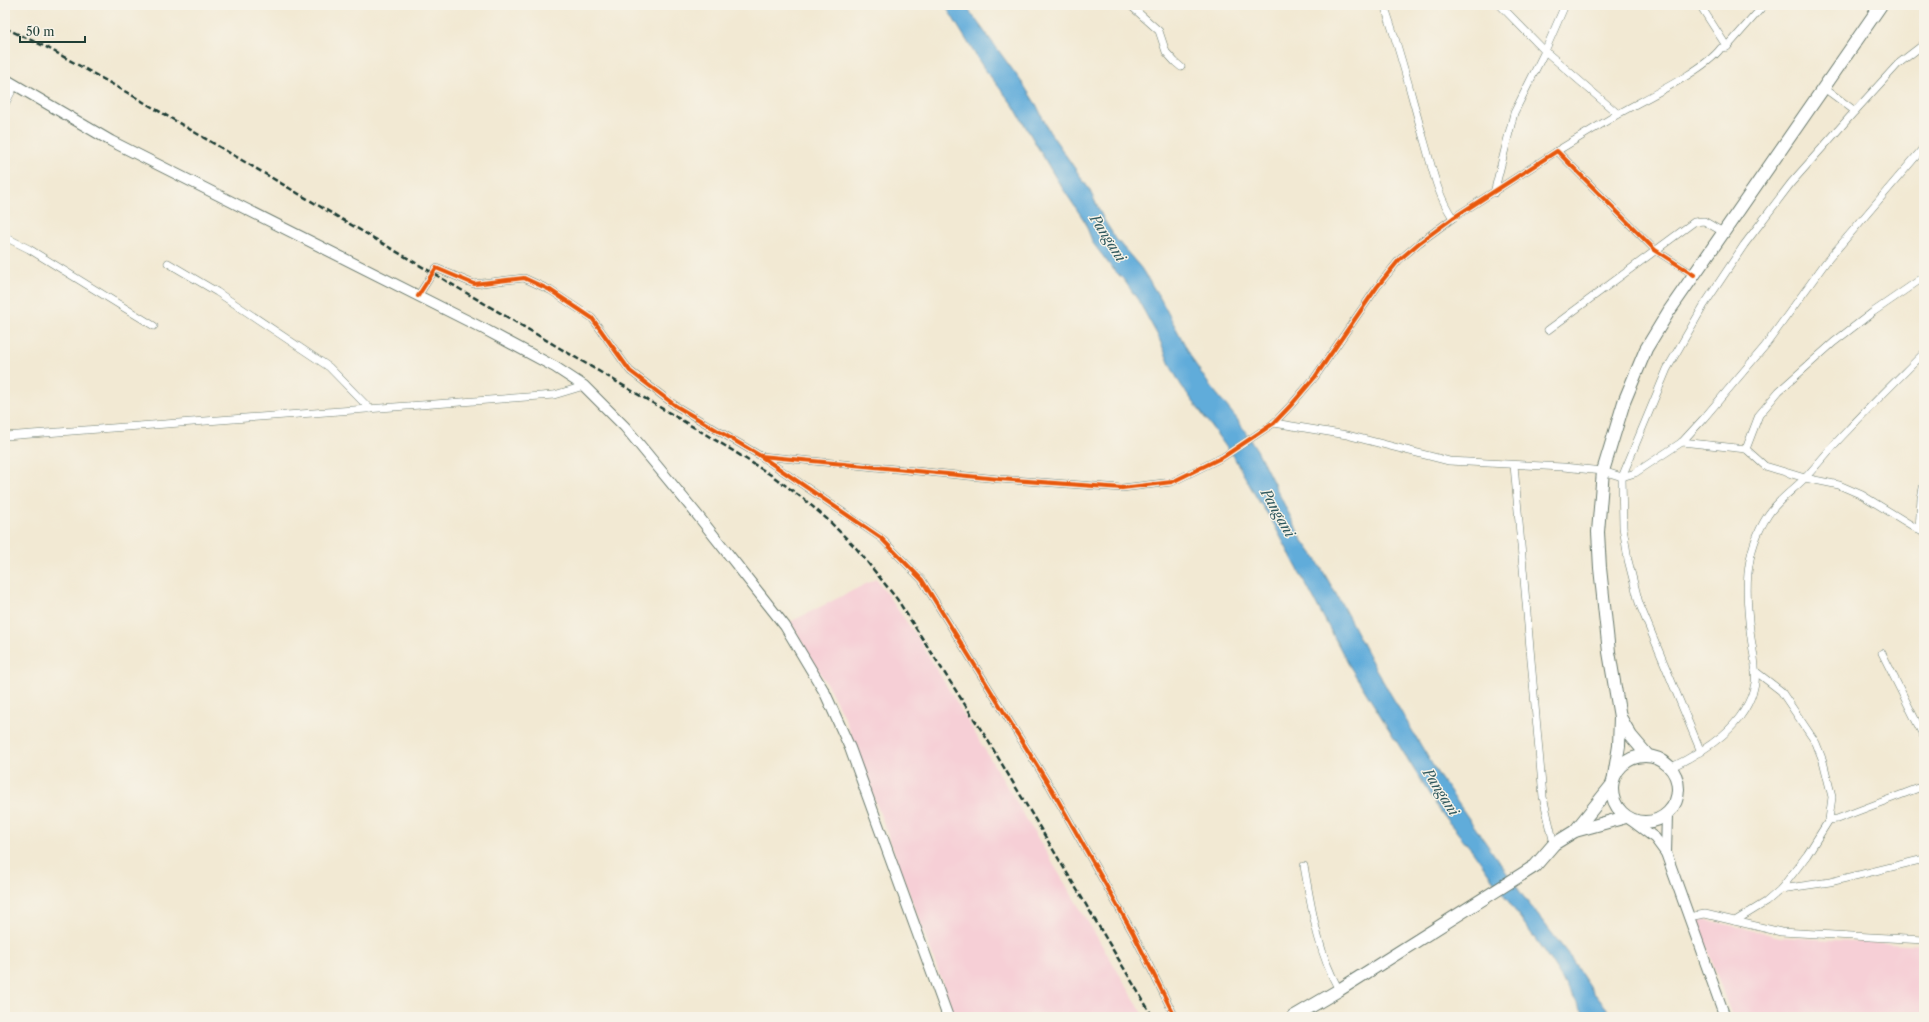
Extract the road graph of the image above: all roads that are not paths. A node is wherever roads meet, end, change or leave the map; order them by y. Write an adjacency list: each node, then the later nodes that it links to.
1 (1130, 5): 11 (street)
2 (1384, 5): 21 (street)
3 (1500, 5): 10 (street)
4 (1565, 5): 10 (street)
5 (1700, 5): 9 (street)
6 (1764, 5): 9 (street)
7 (1881, 5): 14 (highway)
8 (1924, 44): 16 (street)
9 (1727, 47): 17 (street)
10 (1546, 51): 17 (street); 20 (street)
11 (1181, 67)
12 (5, 79): 13 (main road)
13 (16, 85): 15 (street); 28 (main road)
14 (1824, 88): 16 (street); 22 (highway)
15 (5, 104)
16 (1855, 110): 41 (street)
17 (1618, 114): 19 (street)
18 (1924, 147): 36 (street)
19 (1557, 151): 20 (street); 24 (street)
20 (1494, 193): 21 (street)
21 (1453, 218): 34 (street)
22 (1723, 232): 24 (street); 26 (highway)
23 (5, 237): 29 (street)
24 (1655, 250): 26 (street); 30 (street)
25 (168, 263): 33 (street)
26 (1694, 275): 40 (highway)
27 (1924, 277): 37 (street)
28 (418, 296): 32 (main road); 38 (street)
29 (154, 326)
30 (1548, 330)
31 (1924, 353): 42 (street)
32 (584, 386): 33 (street); 67 (main road)
33 (370, 408): 35 (street)
34 (1274, 422): 38 (street); 39 (street)
35 (5, 436)
36 (1682, 442): 37 (street); 41 (street)
37 (1746, 449): 42 (street)
38 (759, 455): 68 (street)
39 (1514, 464): 40 (street); 58 (street)
40 (1603, 471): 41 (street); 47 (highway)
41 (1622, 477): 49 (street)
42 (1804, 478): 44 (street); 46 (street)
43 (1924, 483): 44 (street)
44 (1922, 532)
45 (1882, 653): 48 (street)
46 (1755, 671): 49 (street); 56 (street)
47 (1620, 717): 50 (highway); 52 (highway)
48 (1924, 738)
49 (1701, 752): 51 (street)
50 (1648, 756): 51 (highway); 52 (highway)
51 (1670, 768): 54 (highway)
52 (1613, 781): 55 (highway); 57 (highway)
53 (1924, 786): 56 (street)
54 (1667, 814): 55 (highway); 59 (main road)
55 (1629, 818): 57 (highway); 59 (main road)
56 (1829, 820): 62 (street)
57 (1575, 830): 58 (highway)
58 (1554, 844): 66 (highway)
59 (1666, 853): 63 (main road)
60 (1924, 859): 62 (street)
61 (1304, 866): 66 (street)
62 (1781, 889): 64 (street)
63 (1688, 916): 64 (street); 70 (main road)
64 (1735, 921): 65 (street)
65 (1924, 940)
66 (1339, 990): 69 (highway)
67 (948, 1017)
68 (1175, 1017)
69 (1293, 1017)
70 (1725, 1017)

